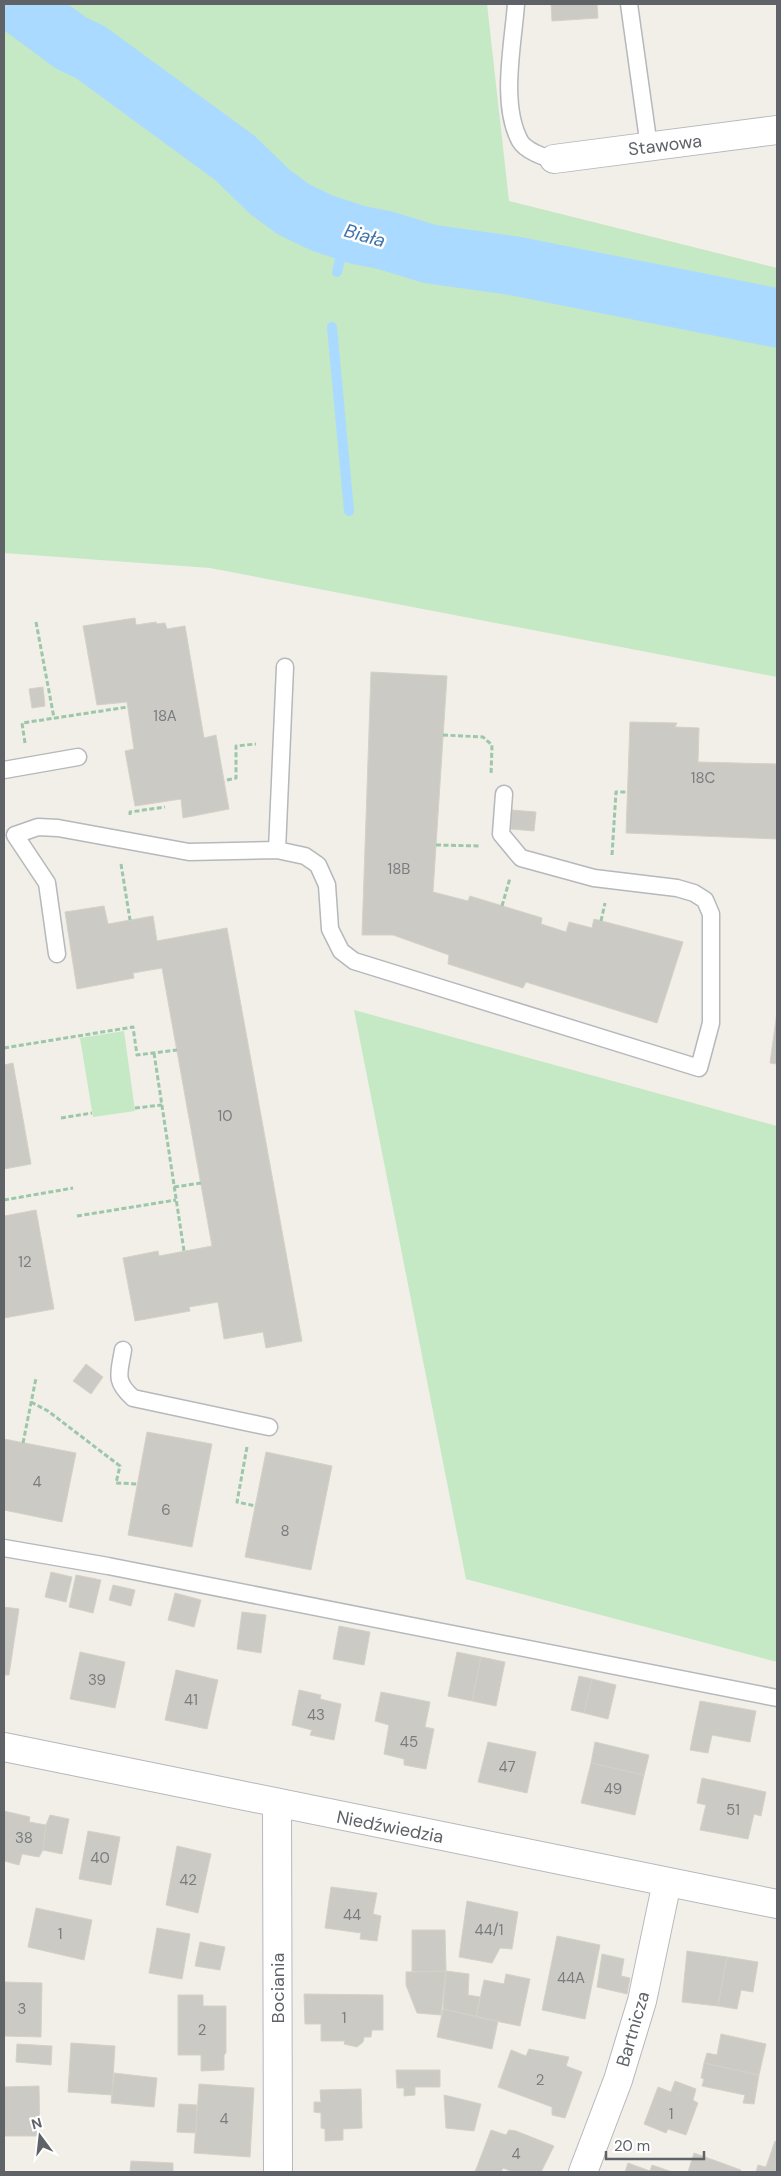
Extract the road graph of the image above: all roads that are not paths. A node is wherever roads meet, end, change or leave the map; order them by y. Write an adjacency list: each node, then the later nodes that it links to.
1 (516, 4): 5 (lane)
2 (629, 4): 4 (lane)
3 (777, 130): 4 (street, Stawowa)
4 (650, 147): 5 (street, Stawowa)
5 (554, 159)
6 (285, 667): 10 (lane)
7 (78, 757): 8 (lane)
8 (4, 770)
9 (504, 794): 10 (lane)
10 (277, 850): 11 (lane)
11 (57, 954)
12 (123, 1350): 13 (lane)
13 (269, 1427)
14 (4, 1548): 15 (lane)
15 (777, 1698)
16 (4, 1747): 17 (street, Niedźwiedzia)
17 (277, 1804): 18 (street, Niedźwiedzia); 20 (street, Bociania)
18 (667, 1882): 19 (street, Niedźwiedzia); 21 (street, Bartnicza)
19 (777, 1904)
20 (278, 2172)
21 (583, 2172)

